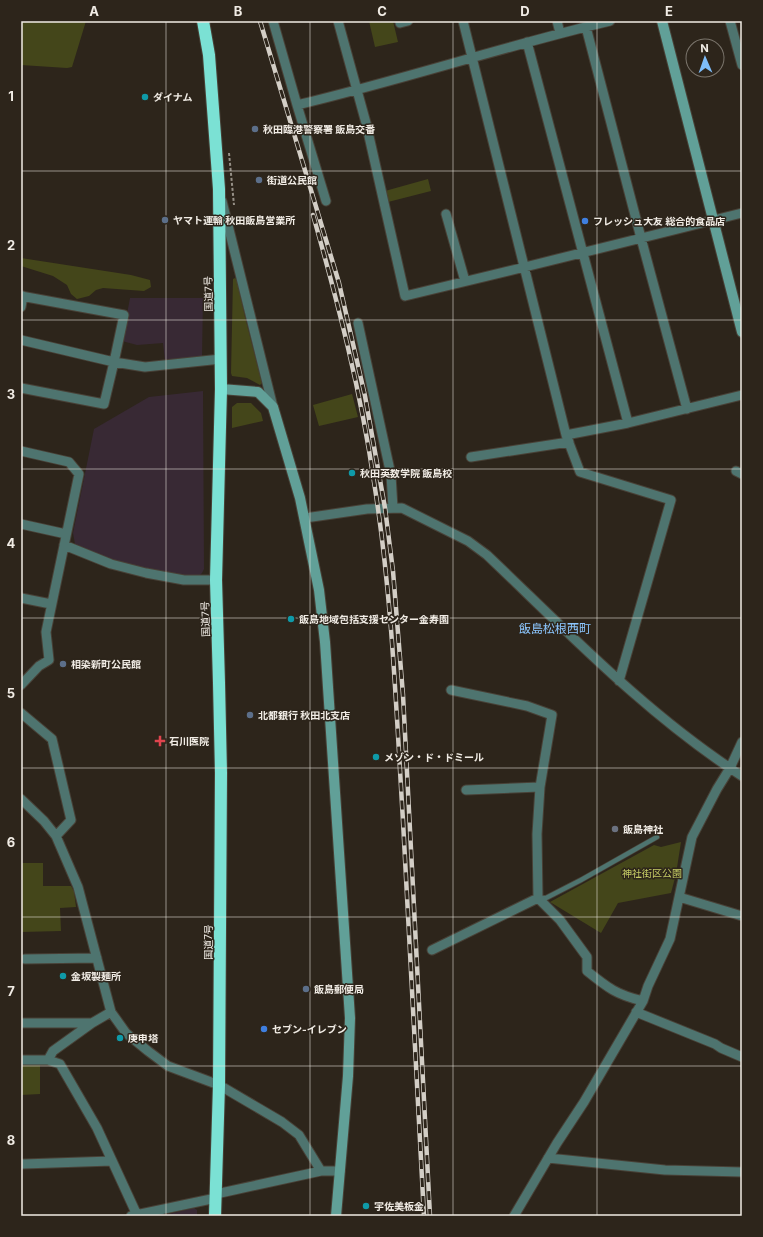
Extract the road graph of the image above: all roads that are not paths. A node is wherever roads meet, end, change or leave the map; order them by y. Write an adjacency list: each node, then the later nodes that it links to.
1 (203, 21): 18 (highway, 国道7号)
2 (273, 21): 17 (street)
3 (338, 21): 16 (street)
4 (400, 21): 5 (street)
5 (408, 21)
6 (463, 21): 14 (street)
7 (557, 21): 12 (street)
8 (610, 21): 11 (street)
9 (662, 21): 22 (street)
10 (730, 21): 15 (street)
11 (586, 27): 12 (street); 23 (street)
12 (560, 33): 13 (street)
13 (527, 42): 14 (street); 24 (street)
14 (473, 58): 16 (street); 25 (street)
15 (742, 65)
16 (358, 91): 17 (street); 26 (street)
17 (297, 105): 19 (street)
18 (219, 188): 32 (highway, 国道7号); 37 (street)
19 (326, 201)
20 (742, 213): 22 (street)
21 (446, 214): 26 (street)
22 (713, 220): 23 (street); 30 (street)
23 (641, 238): 24 (street); 38 (street)
24 (582, 253): 25 (street); 39 (street)
25 (525, 267): 26 (street); 40 (street)
26 (464, 282)
27 (22, 296): 28 (street); 33 (street)
28 (21, 307)
29 (358, 323): 43 (street)
30 (742, 332)
31 (21, 340): 33 (street)
32 (221, 358): 33 (street); 35 (highway, 国道7号)
33 (114, 362): 34 (street)
34 (21, 388)
35 (221, 390): 37 (street); 48 (highway, 国道7号)
36 (742, 395): 38 (street)
37 (273, 407): 44 (street)
38 (687, 409): 39 (street)
39 (628, 423): 40 (street)
40 (568, 438): 42 (street); 51 (street)
41 (21, 451): 46 (street)
42 (471, 458)
43 (393, 508): 44 (street); 51 (street)
44 (306, 518): 81 (street)
45 (21, 524): 46 (street)
46 (66, 534): 47 (street)
47 (64, 545): 48 (street); 50 (street)
48 (216, 580): 77 (highway, 国道7号)
49 (21, 598): 50 (street)
50 (51, 604): 52 (street)
51 (618, 681): 56 (street)
52 (21, 685)
53 (451, 690): 58 (street)
54 (21, 713): 61 (street)
55 (742, 742): 56 (street)
56 (730, 768): 57 (street); 64 (street)
57 (742, 776)
58 (540, 787): 59 (street); 63 (street)
59 (466, 790)
60 (21, 799): 61 (street)
61 (56, 836): 67 (street)
62 (657, 837): 63 (lane)
63 (538, 898): 66 (street); 69 (street)
64 (679, 898): 65 (street); 69 (street)
65 (742, 916)
66 (432, 950)
67 (97, 958): 68 (street); 70 (street)
68 (25, 959)
69 (643, 1001): 71 (street)
70 (111, 1012): 72 (street); 77 (street)
71 (636, 1012): 74 (street); 78 (street)
72 (92, 1022): 73 (street); 76 (street)
73 (21, 1023)
74 (742, 1057)
75 (21, 1060): 76 (street)
76 (48, 1060): 79 (street)
77 (219, 1085): 82 (street); 84 (highway, 国道7号)
78 (548, 1158): 83 (street); 88 (street)
79 (112, 1161): 80 (street); 85 (street)
80 (23, 1164)
81 (340, 1170): 82 (street); 87 (street)
82 (321, 1171): 84 (street)
83 (742, 1172)
84 (216, 1196): 85 (street); 86 (highway, 国道7号)
85 (134, 1215)
86 (215, 1216)
87 (336, 1216)
88 (514, 1216)

